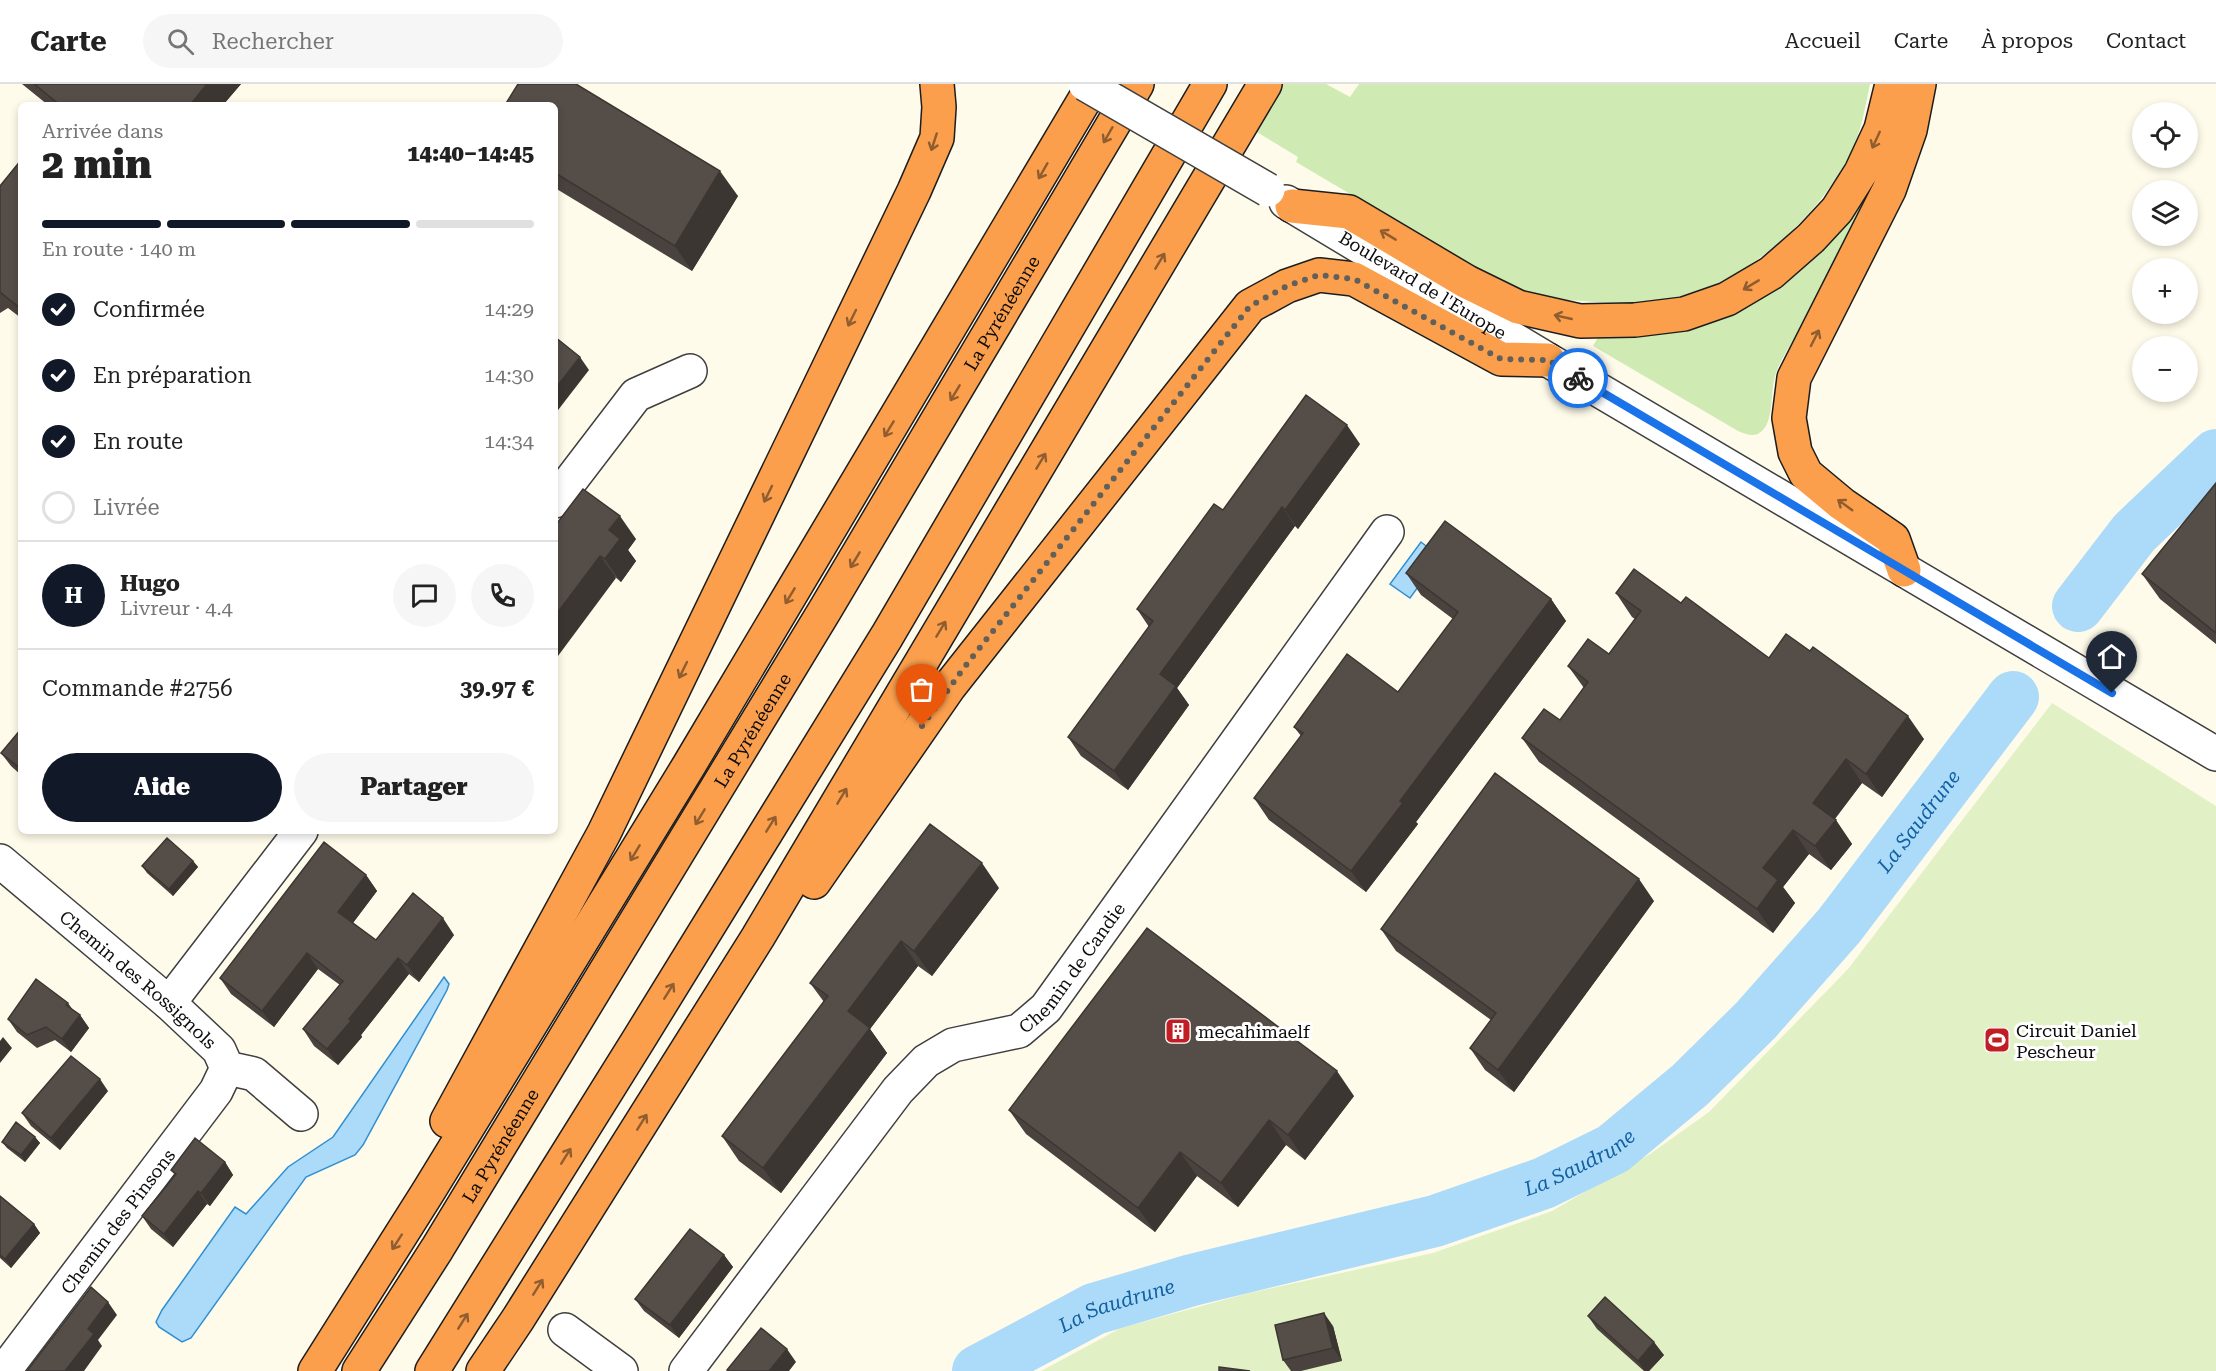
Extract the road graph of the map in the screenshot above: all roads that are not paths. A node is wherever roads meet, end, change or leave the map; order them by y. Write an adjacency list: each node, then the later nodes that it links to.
1 (937, 84): 22 (highway, one-way to 22)
2 (1085, 84): 9 (street, Boulevard de l'Europe, bridge)
3 (1094, 84): 22 (highway, one-way to 22)
4 (1137, 84): 26 (highway, La Pyrénéenne, one-way to 26)
5 (1210, 84): 27 (highway, one-way to 5)
6 (1265, 84): 18 (highway, one-way to 6)
7 (1892, 84): 9 (highway, one-way to 9)
8 (1919, 84): 14 (highway, one-way to 8)
9 (1280, 198): 10 (street, Boulevard de l'Europe)
10 (1548, 360): 14 (street, Boulevard de l'Europe); 18 (highway)
11 (690, 371): 12 (street)
12 (558, 497)
13 (1387, 532): 30 (street, Chemin de Candie)
14 (1904, 570): 15 (street, Boulevard de l'Europe)
15 (2216, 754)
16 (299, 834): 19 (street)
17 (0, 861): 19 (street, Chemin des Rossignols)
18 (758, 937): 28 (highway, one-way to 18)
19 (169, 1003): 20 (street, Chemin des Rossignols)
20 (227, 1068): 21 (street, Chemin des Rossignols); 24 (street, Chemin des Pinsons)
21 (301, 1113)
22 (428, 1192): 25 (highway, one-way to 25)
23 (566, 1330): 29 (street)
24 (4, 1371)
25 (315, 1371)
26 (359, 1371)
27 (432, 1371)
28 (483, 1371)
29 (621, 1371)
30 (686, 1371)

